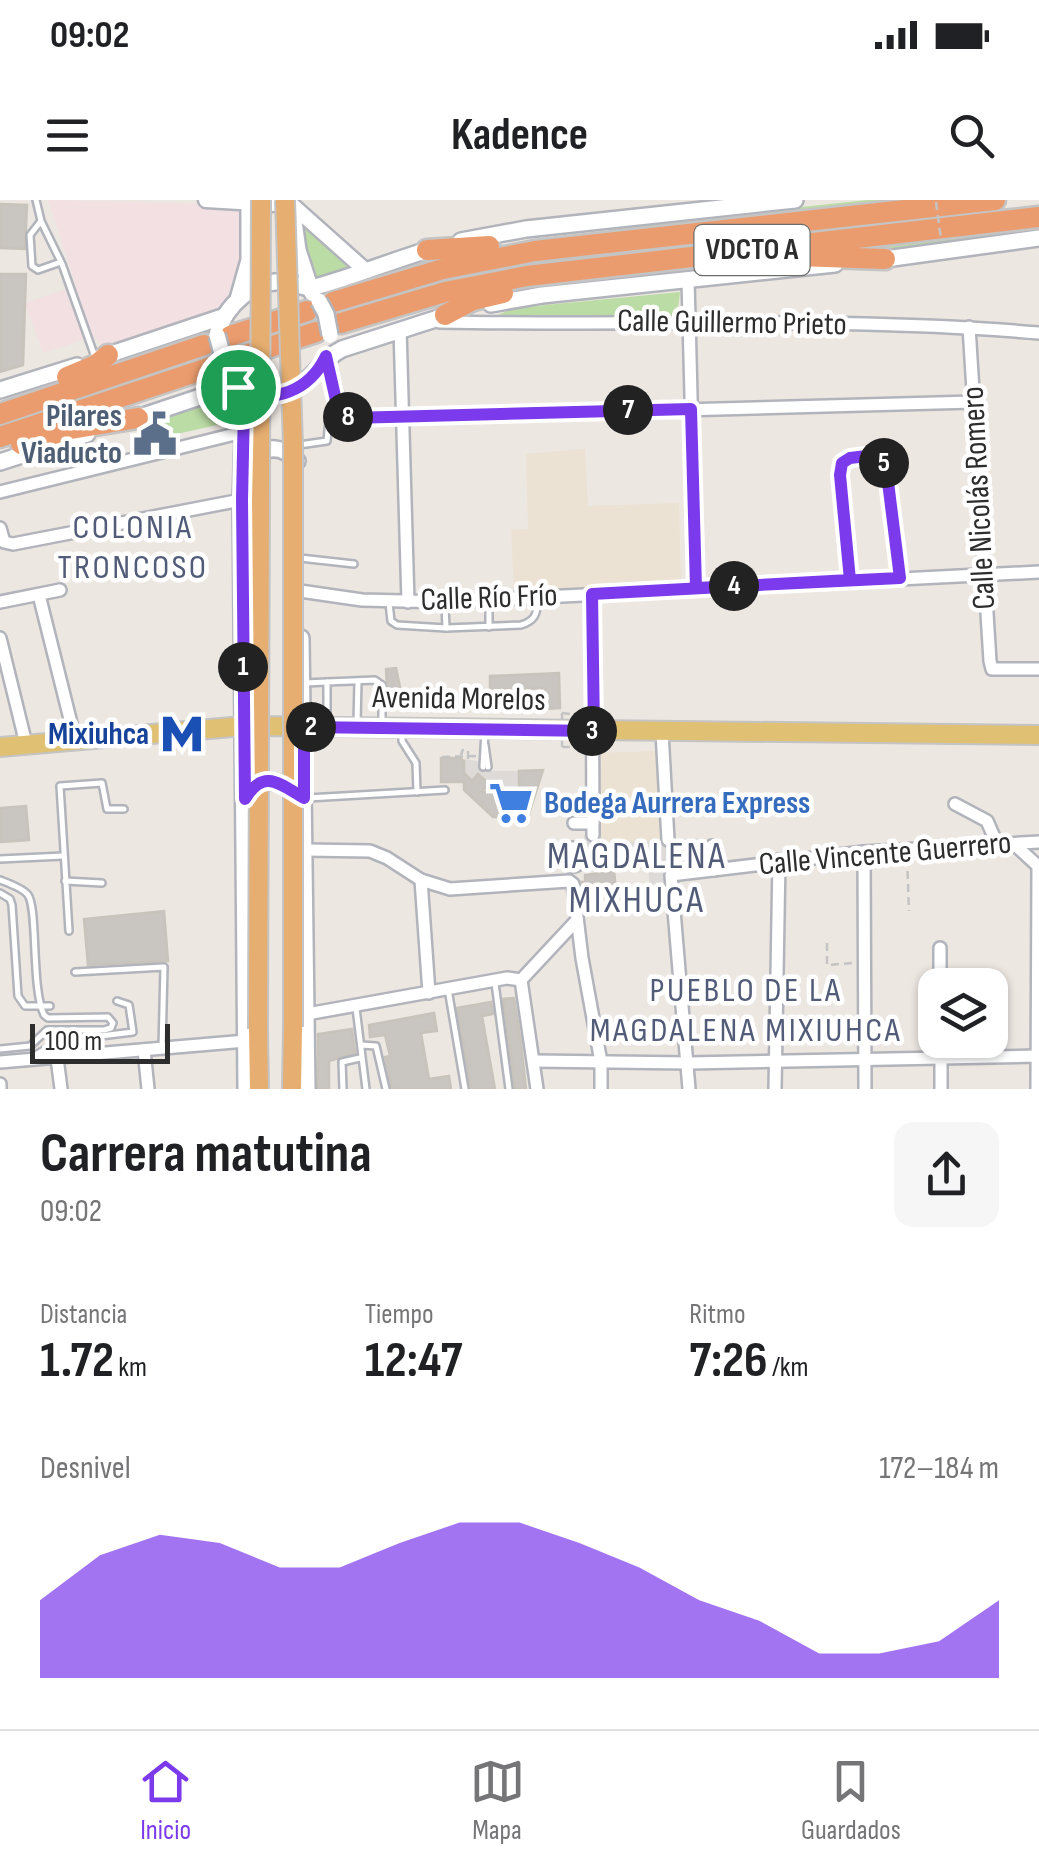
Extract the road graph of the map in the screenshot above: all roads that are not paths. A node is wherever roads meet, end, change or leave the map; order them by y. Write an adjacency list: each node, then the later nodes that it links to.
1 (36, 200): 7 (lane)
2 (206, 200): 5 (street)
3 (795, 200): 10 (main road)
4 (995, 200): 9 (highway, VDCTO A)
5 (253, 201): 6 (street); 20 (main road); 126 (highway, bridge)
6 (290, 202): 15 (street); 17 (main road); 125 (highway, bridge)
7 (41, 220): 14 (lane); 14 (lane)
8 (1038, 222): 11 (highway, VDCTO A); 13 (main road)
9 (660, 239): 10 (highway); 17 (highway, VDCTO A)
10 (426, 250): 15 (main road)
11 (747, 255): 12 (highway, VDCTO A); 13 (highway)
12 (692, 258): 18 (highway); 23 (highway, VDCTO A)
13 (885, 259): 16 (main road)
14 (61, 262): 26 (lane)
15 (365, 270): 17 (main road)
16 (688, 280): 18 (main road); 19 (street)
17 (317, 301): 20 (highway, VDCTO A); 20 (main road); 23 (main road, bridge)
18 (435, 318): 19 (street, Calle Guillermo Prieto); 22 (main road)
19 (690, 322): 21 (street, Calle Guillermo Prieto); 34 (street)
20 (224, 323): 26 (main road); 27 (main road, bridge); 35 (highway, VDCTO A)
21 (969, 327): 24 (street, Calle Guillermo Prieto); 32 (street, Calle Nicolás Romero)
22 (400, 329): 25 (main road); 36 (street)
23 (329, 330): 25 (main road); 27 (highway, VDCTO A)
24 (1039, 333)
25 (326, 356): 28 (main road); 33 (street)
26 (101, 359): 30 (main road); 31 (highway)
27 (224, 364): 29 (main road); 39 (highway, VDCTO A)
28 (304, 384): 29 (main road); 40 (main road)
29 (238, 387): 37 (main road); 38 (main road)
30 (0, 390)
31 (0, 401)
32 (974, 402): 34 (street); 51 (street, Calle Nicolás Romero)
33 (337, 405): 36 (street); 40 (lane)
34 (691, 409): 36 (street); 54 (street)
35 (0, 414)
36 (404, 416): 63 (street)
37 (138, 418): 41 (highway); 42 (main road)
38 (243, 432): 44 (main road); 45 (street)
39 (0, 437)
40 (300, 445): 43 (main road)
41 (0, 450)
42 (0, 462)
43 (300, 464): 44 (main road); 48 (main road)
44 (242, 468): 46 (main road)
45 (0, 492)
46 (242, 500): 47 (street); 72 (main road)
47 (0, 528)
48 (300, 558): 49 (lane); 56 (main road)
49 (354, 564)
50 (1039, 572): 51 (street, Calle Río Frío)
51 (984, 574): 52 (street, Calle Río Frío); 68 (street, Calle Nicolás Romero)
52 (900, 578): 53 (street, Calle Río Frío); 53 (lane)
53 (850, 580): 54 (street, Calle Río Frío)
54 (696, 588): 57 (street, Calle Río Frío)
55 (60, 590): 58 (street)
56 (300, 591): 62 (street, Calle Río Frío); 71 (main road)
57 (592, 594): 59 (street, Calle Río Frío); 81 (street)
58 (39, 595): 61 (street); 82 (street)
59 (538, 597): 60 (street, Calle Río Frío); 65 (lane)
60 (489, 600): 64 (street, Calle Río Frío); 65 (lane)
61 (0, 602)
62 (390, 602): 63 (street, Calle Río Frío); 66 (lane)
63 (408, 602): 64 (street, Calle Río Frío)
64 (444, 602): 66 (lane)
65 (489, 627): 66 (lane)
66 (446, 628)
67 (0, 638): 83 (street)
68 (1039, 669)
69 (358, 680): 70 (lane); 75 (lane); 76 (lane)
70 (327, 682): 71 (lane); 74 (lane)
71 (303, 684): 73 (main road)
72 (244, 726): 73 (main road, Avenida Morelos); 82 (main road, Avenida Morelos); 89 (main road)
73 (304, 727): 74 (main road, Avenida Morelos); 88 (main road)
74 (328, 727): 75 (main road, Avenida Morelos)
75 (357, 728): 76 (main road, Avenida Morelos)
76 (382, 728): 77 (main road, Avenida Morelos)
77 (402, 728): 80 (main road, Avenida Morelos); 87 (lane)
78 (662, 732): 79 (main road, Avenida Morelos); 81 (main road, Avenida Morelos); 93 (street)
79 (1039, 735)
80 (485, 737): 81 (main road, Avenida Morelos); 85 (lane)
81 (586, 737): 92 (street)
82 (75, 739): 83 (main road, Avenida Morelos)
83 (26, 744): 84 (main road, Avenida Morelos)
84 (0, 747)
85 (485, 767)
86 (445, 790): 87 (lane)
87 (417, 792): 88 (lane)
88 (304, 798): 89 (main road); 98 (main road)
89 (245, 799): 126 (main road)
90 (956, 804): 95 (street)
91 (124, 809): 100 (lane)
92 (574, 823)
93 (668, 840)
94 (1039, 842): 96 (street, Calle Vincente Guerrero)
95 (997, 844): 96 (street, Calle Vincente Guerrero); 99 (street, Calle Vincente Guerrero)
96 (1014, 844): 104 (street)
97 (712, 846): 105 (street)
98 (306, 850): 107 (street); 125 (main road)
99 (864, 852): 103 (street, Calle Vincente Guerrero); 138 (street)
100 (63, 856): 102 (lane); 108 (lane)
101 (583, 857): 110 (street)
102 (0, 859)
103 (780, 860): 105 (street, Calle Vincente Guerrero); 137 (street)
104 (1038, 867): 131 (street)
105 (714, 870): 142 (street, Calle Vincente Guerrero)
106 (0, 880): 122 (lane)
107 (420, 880): 110 (street); 120 (street)
108 (65, 881): 109 (lane); 113 (lane)
109 (102, 883)
110 (572, 885): 112 (street)
111 (0, 893): 122 (lane)
112 (577, 920): 118 (street); 141 (street)
113 (69, 931)
114 (940, 948): 115 (street)
115 (940, 968)
116 (75, 972): 128 (lane)
117 (495, 980): 118 (street); 119 (street); 153 (lane)
118 (521, 980): 139 (street)
119 (448, 989): 120 (street); 152 (lane)
120 (429, 993): 124 (street)
121 (117, 1001): 136 (lane)
122 (40, 1006): 123 (lane); 129 (lane)
123 (50, 1006)
124 (356, 1006): 125 (street); 127 (lane)
125 (300, 1021): 147 (highway); 148 (main road)
126 (252, 1035): 128 (street); 145 (main road); 146 (highway)
127 (361, 1045): 134 (lane); 151 (lane)
128 (162, 1048): 130 (street)
129 (0, 1049)
130 (144, 1050): 133 (street); 144 (street)
131 (1038, 1056): 132 (street); 160 (street)
132 (1008, 1057)
133 (58, 1058): 136 (street); 143 (street)
134 (360, 1058): 149 (lane); 150 (lane)
135 (941, 1058): 138 (street); 159 (street)
136 (29, 1060): 140 (street)
137 (776, 1060): 138 (street); 142 (street); 157 (street)
138 (865, 1060): 158 (street)
139 (534, 1061): 141 (street); 154 (street)
140 (0, 1062)
141 (601, 1062): 142 (street); 155 (street)
142 (689, 1063): 156 (street)
143 (61, 1089)
144 (148, 1089)
145 (246, 1089)
146 (259, 1089)
147 (292, 1089)
148 (307, 1089)
149 (343, 1089)
150 (366, 1089)
151 (386, 1089)
152 (465, 1089)
153 (509, 1089)
154 (537, 1089)
155 (601, 1089)
156 (689, 1089)
157 (775, 1089)
158 (865, 1089)
159 (941, 1089)
160 (1037, 1089)

